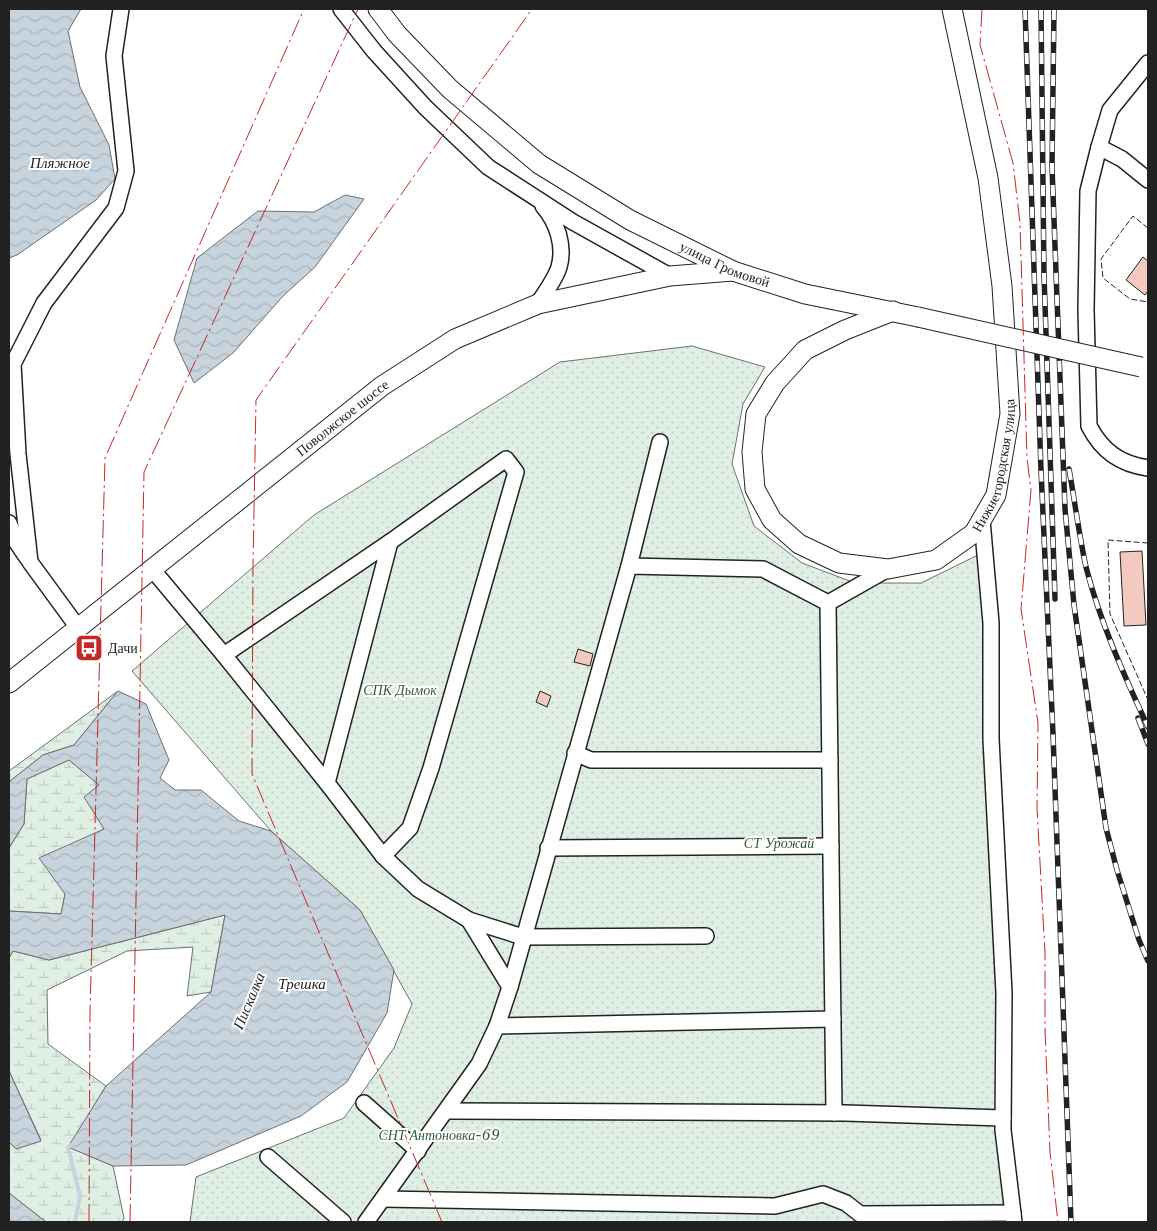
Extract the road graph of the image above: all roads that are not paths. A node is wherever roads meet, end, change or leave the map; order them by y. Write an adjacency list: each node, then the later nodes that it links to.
1 (121, 9): 19 (street)
2 (341, 9): 8 (street)
3 (378, 9): 9 (main road, улица Громовой)
4 (952, 9): 16 (main road, Нижнегородская улица)
5 (1148, 63): 6 (street)
6 (1099, 147): 7 (street); 15 (street)
7 (1148, 180)
8 (537, 199): 10 (street); 11 (street)
9 (733, 271): 10 (main road, Поволжское шоссе); 12 (main road, улица Громовой)
10 (670, 276): 11 (main road, Поволжское шоссе)
11 (538, 304): 21 (main road, Поволжское шоссе)
12 (892, 311): 13 (main road, улица Громовой, bridge); 22 (main road, Нижнегородская улица)
13 (1145, 367)
14 (660, 442): 20 (street)
15 (1148, 468)
16 (982, 520): 22 (main road, Нижнегородская улица); 42 (street)
17 (9, 523): 19 (street)
18 (390, 542): 25 (street); 29 (street); 32 (street)
19 (30, 562): 24 (street)
20 (629, 566): 23 (street); 27 (street)
21 (152, 569): 24 (main road, Поволжское шоссе); 25 (street)
22 (888, 569): 23 (street)
23 (828, 603): 28 (street)
24 (79, 629): 26 (main road, Поволжское шоссе)
25 (224, 655): 29 (street)
26 (9, 683)
27 (575, 753): 28 (street); 31 (street)
28 (830, 760): 30 (street)
29 (327, 783): 32 (street)
30 (831, 846): 31 (street); 37 (street)
31 (548, 848): 34 (street)
32 (383, 856): 33 (street)
33 (469, 920): 34 (street); 36 (street)
34 (523, 936): 35 (street); 36 (street)
35 (706, 936)
36 (510, 987): 38 (street)
37 (833, 1019): 38 (street); 41 (street)
38 (496, 1026): 40 (street)
39 (364, 1103): 43 (street)
40 (446, 1111): 41 (street); 43 (street)
41 (834, 1113): 42 (street)
42 (1003, 1118): 46 (street)
43 (418, 1151): 45 (street)
44 (268, 1157): 47 (street)
45 (383, 1199): 46 (street); 48 (street)
46 (1013, 1218)
47 (343, 1222)
48 (366, 1222)

